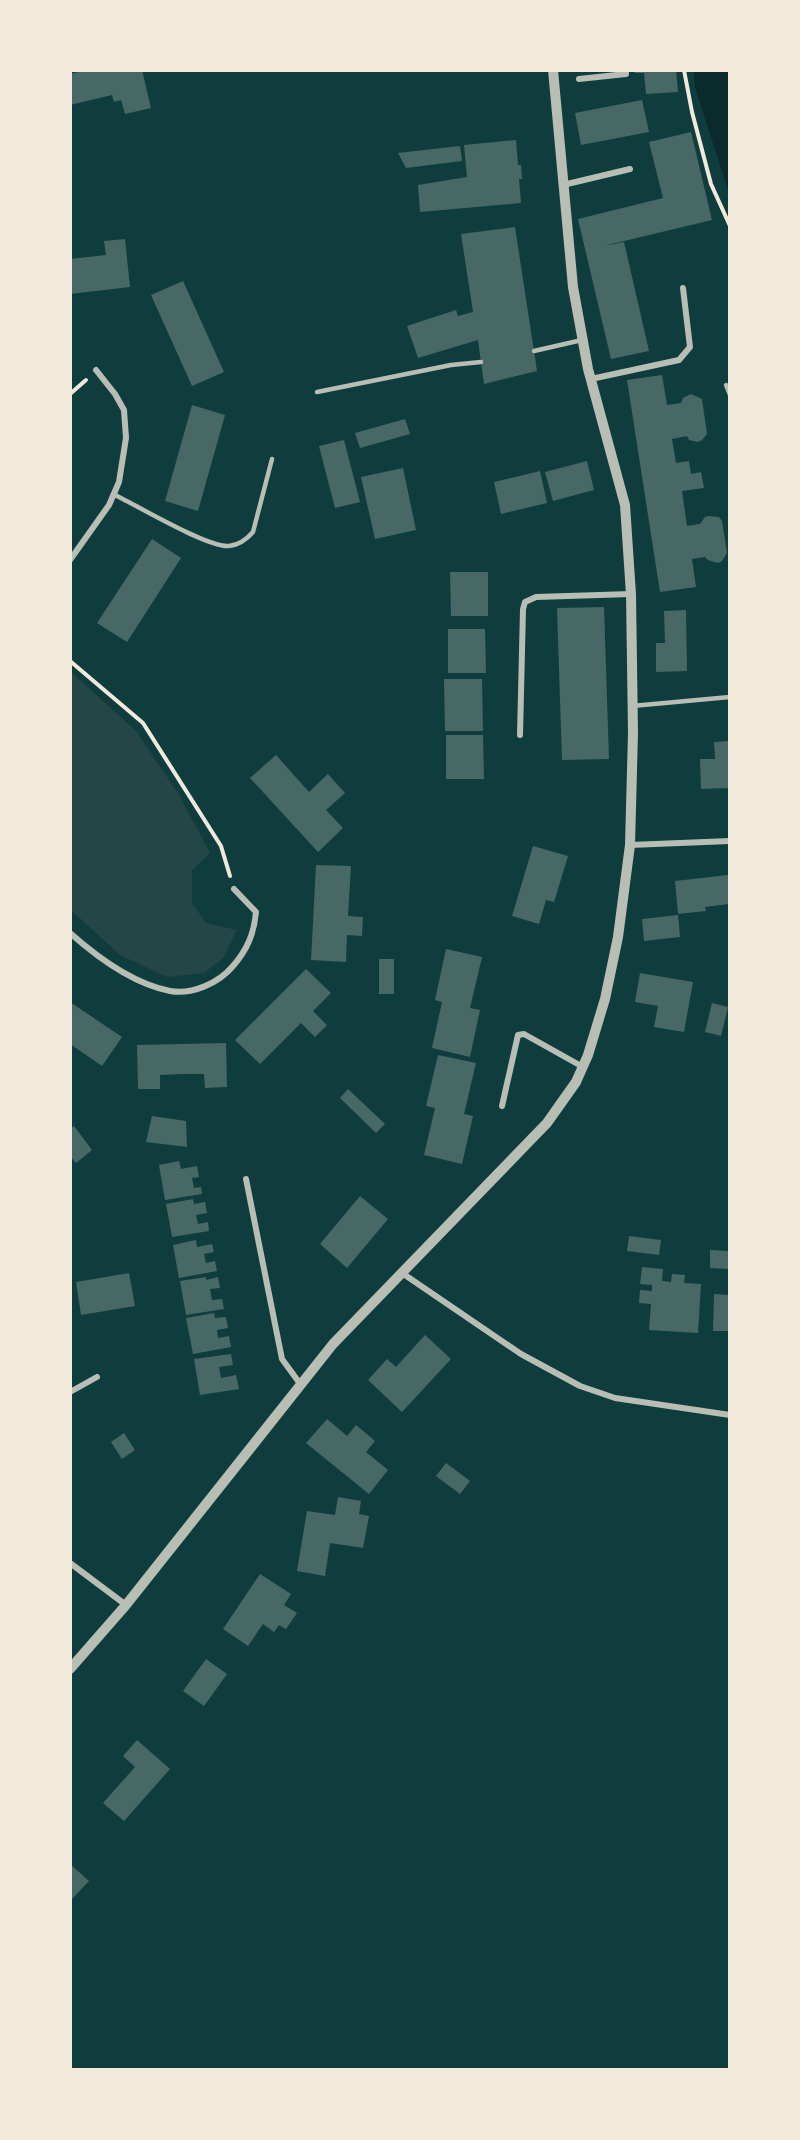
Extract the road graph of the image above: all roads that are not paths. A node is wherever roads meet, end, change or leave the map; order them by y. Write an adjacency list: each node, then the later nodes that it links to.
1 (553, 70): 5 (street)
2 (626, 70): 3 (street)
3 (579, 79)
4 (630, 169): 5 (street)
5 (563, 185): 7 (street)
6 (683, 288): 11 (street)
7 (582, 340): 8 (lane); 11 (street)
8 (534, 351)
9 (481, 363): 13 (lane)
10 (96, 370): 16 (street)
11 (591, 379): 18 (street)
12 (726, 385): 14 (lane)
13 (317, 392)
14 (729, 394)
15 (272, 459): 16 (lane)
16 (113, 494): 17 (street)
17 (70, 560)
18 (631, 594): 20 (street); 21 (street)
19 (729, 697): 20 (lane)
20 (632, 706): 23 (street)
21 (520, 735)
22 (729, 841): 23 (street)
23 (630, 846): 26 (street)
24 (234, 889): 25 (street)
25 (70, 933)
26 (582, 1067): 27 (street); 29 (street)
27 (502, 1106)
28 (246, 1179): 31 (street)
29 (402, 1273): 31 (street); 33 (street)
30 (97, 1377): 32 (street)
31 (301, 1385): 35 (street)
32 (70, 1392)
33 (729, 1415)
34 (70, 1563): 35 (street)
35 (126, 1605): 36 (street)
36 (70, 1669)

